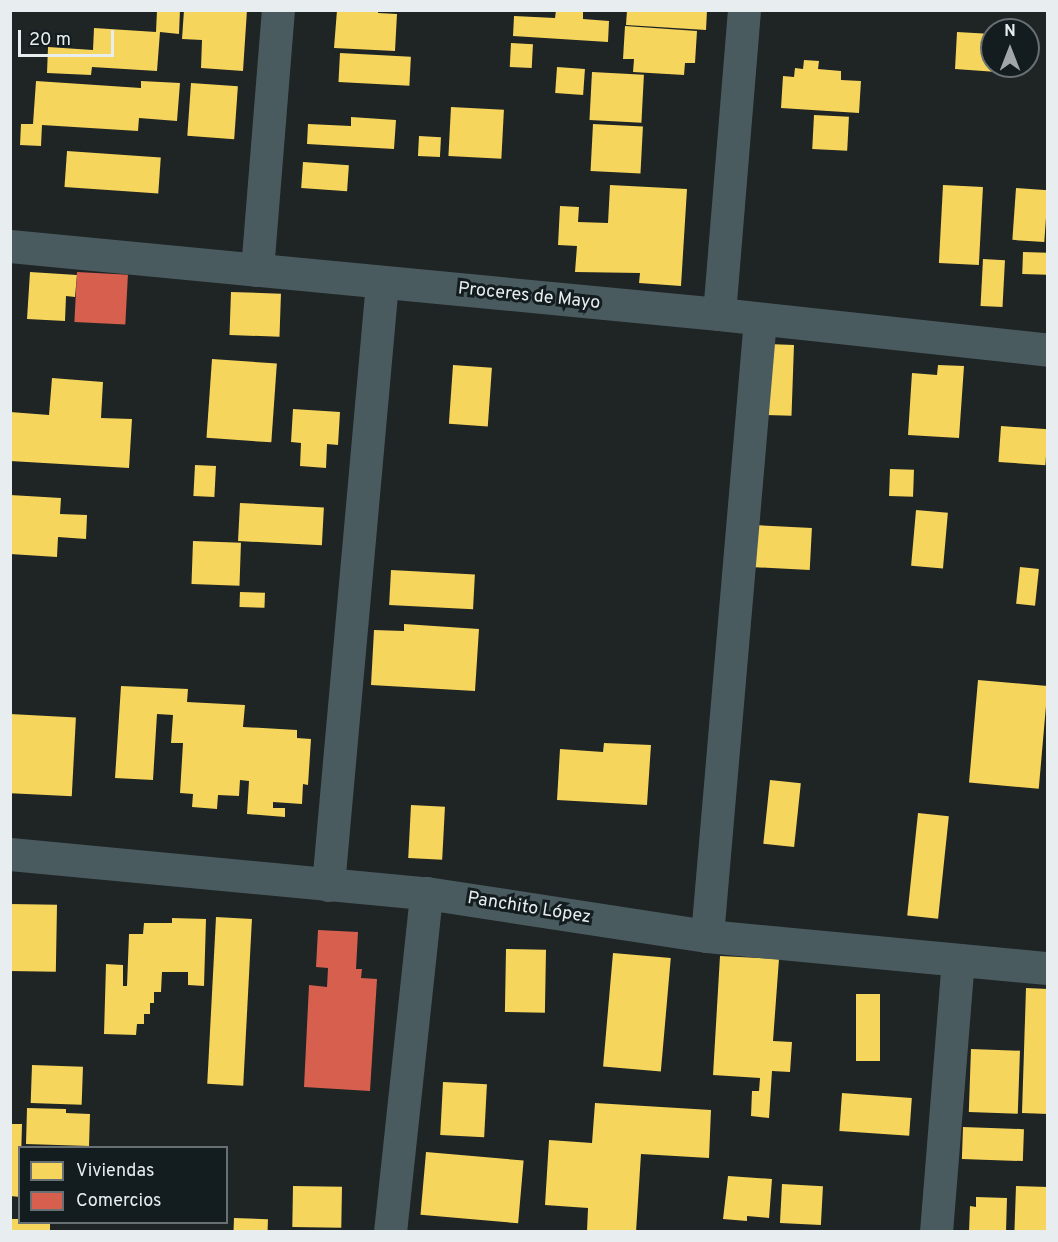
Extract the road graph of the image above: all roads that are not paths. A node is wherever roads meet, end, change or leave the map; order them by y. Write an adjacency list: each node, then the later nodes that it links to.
1 (278, 10): 4 (street)
2 (744, 10): 6 (street)
3 (10, 246): 4 (street, Proceres de Mayo)
4 (257, 270): 5 (street, Proceres de Mayo)
5 (382, 282): 6 (street, Proceres de Mayo); 10 (street)
6 (719, 314): 7 (street, Proceres de Mayo)
7 (760, 319): 8 (street, Proceres de Mayo); 12 (street)
8 (1047, 350)
9 (10, 854): 10 (street, Panchito López)
10 (328, 885): 11 (street, Panchito López)
11 (426, 893): 12 (street, Panchito López); 15 (street)
12 (707, 936): 13 (street, Panchito López)
13 (958, 960): 14 (street, Panchito López); 16 (street)
14 (1047, 968)
15 (390, 1232)
16 (936, 1232)

